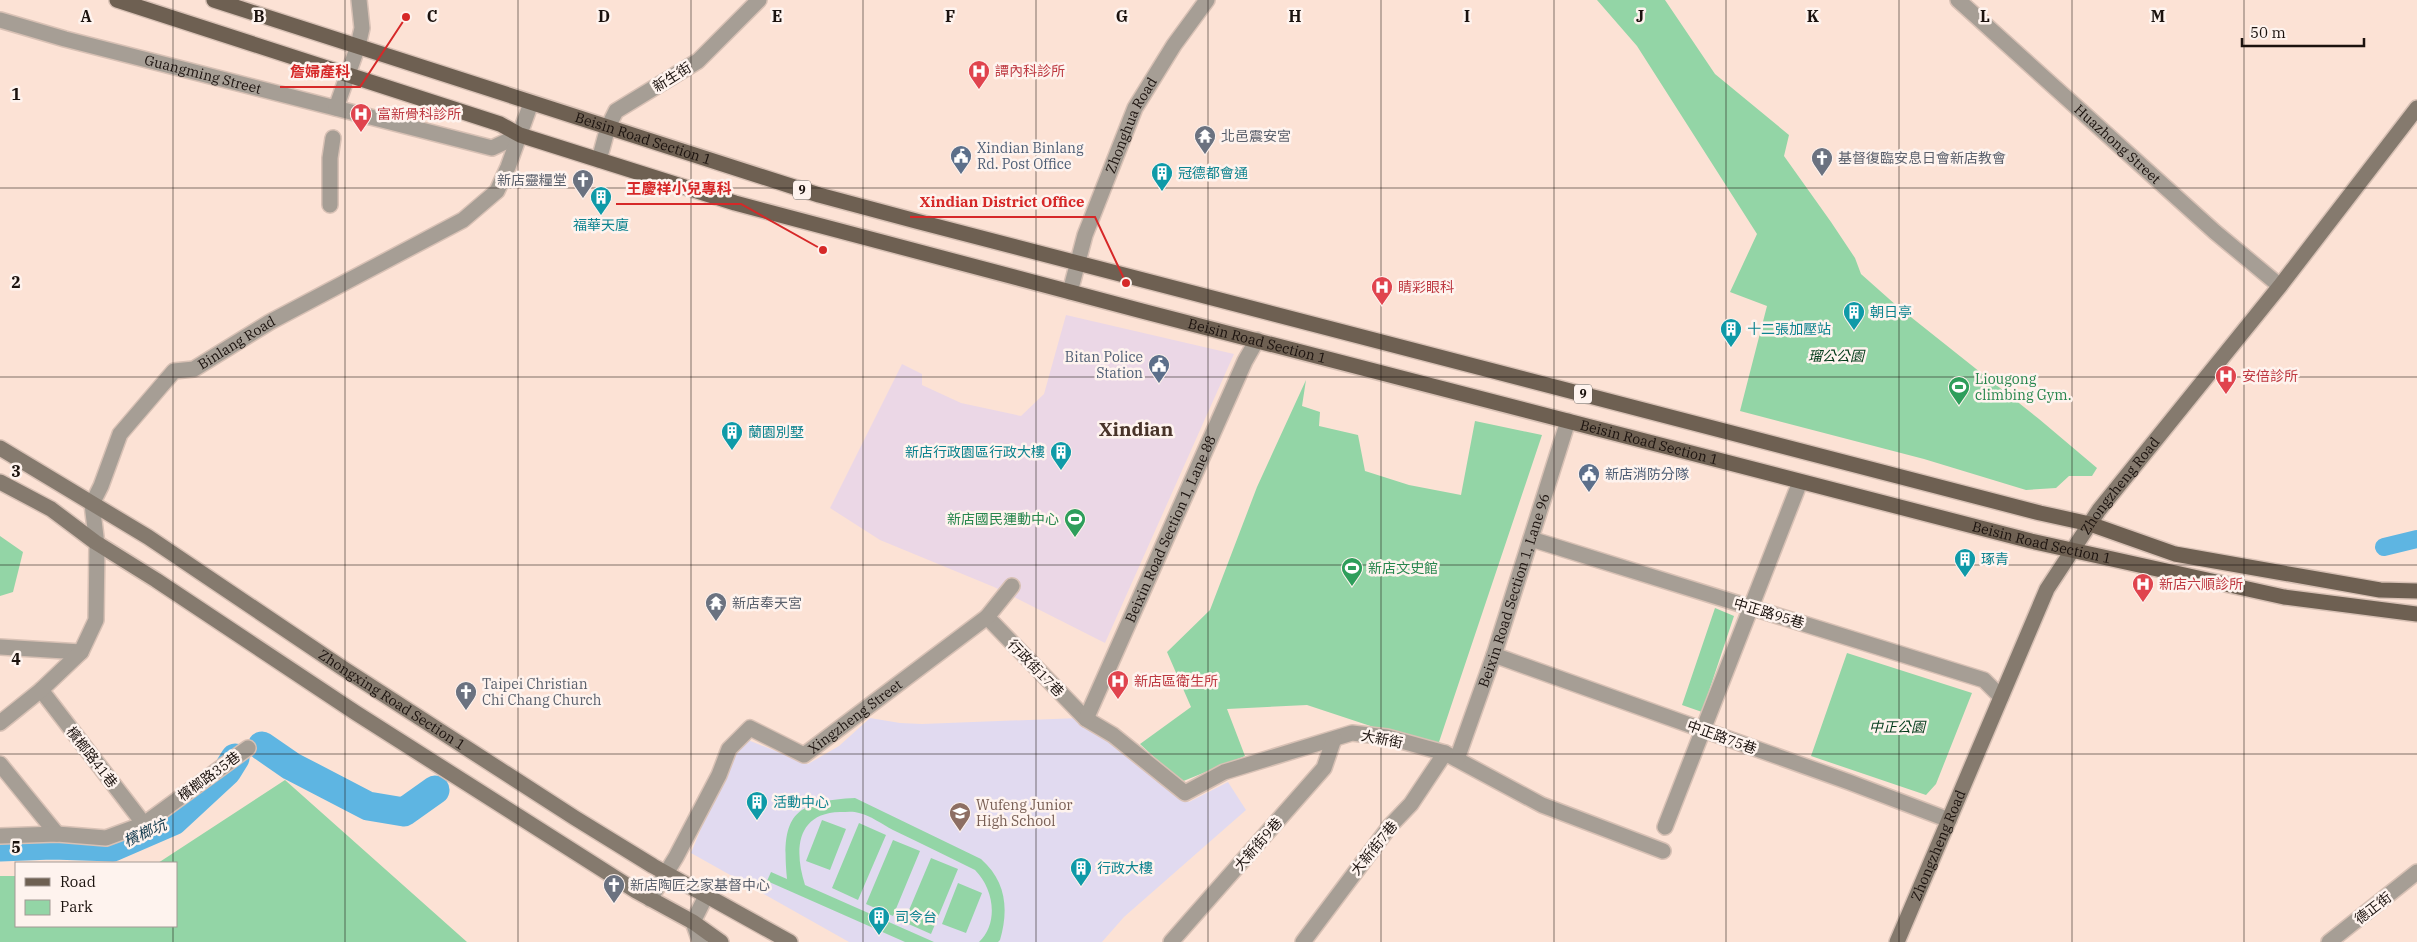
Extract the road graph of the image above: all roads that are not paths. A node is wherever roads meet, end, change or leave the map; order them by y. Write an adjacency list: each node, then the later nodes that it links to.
1 (117, 0): 9 (main road, Beisin Road Section 1 / 9)
2 (214, 0): 8 (main road, Beisin Road Section 1 / 9)
3 (359, 0): 8 (street)
4 (759, 0): 13 (street, 新生街)
5 (1207, 0): 18 (street, Zhonghua Road)
6 (1958, 0): 19 (street, Huazhong Street)
7 (0, 20): 11 (street, Guangming Street)
8 (358, 46): 9 (street); 10 (main road, Beisin Road Section 1 / 9)
9 (348, 74): 11 (street); 14 (main road, Beisin Road Section 1 / 9)
10 (531, 102): 13 (main road, Beisin Road Section 1 / 9); 14 (street, Binlang Road)
11 (336, 108): 14 (street, Guangming Street)
12 (2417, 108): 19 (street, Zhongzheng Road)
13 (608, 127): 16 (street, 新生街); 18 (main road, Beisin Road Section 1 / 9)
14 (520, 135): 16 (main road, Beisin Road Section 1 / 9); 26 (street, Binlang Road)
15 (333, 138): 17 (street)
16 (599, 160): 20 (main road, Beisin Road Section 1 / 9)
17 (330, 205)
18 (1078, 263): 20 (street, Zhonghua Road); 27 (main road, Beisin Road Section 1 / 9)
19 (2280, 286): 27 (street, Zhongzheng Road)
20 (1070, 292): 21 (main road, Beisin Road Section 1 / 9)
21 (1257, 340): 22 (main road, Beisin Road Section 1 / 9); 41 (street, Beixin Road Section 1, Lane 88)
22 (1568, 421): 25 (main road, Beisin Road Section 1 / 9); 28 (street, Beixin Road Section 1, Lane 96)
23 (0, 448): 26 (street, Zhongxing Road Section 1)
24 (0, 482): 29 (street)
25 (1800, 482): 30 (main road, Beisin Road Section 1 / 9); 33 (street)
26 (92, 504): 29 (street, Binlang Road); 55 (street, Zhongxing Road Section 1)
27 (2090, 524): 30 (street, Zhongzheng Road); 32 (main road, Beisin Road Section 1 / 9)
28 (1531, 539): 33 (street, 中正路95巷); 38 (street, Beixin Road Section 1, Lane 96)
29 (95, 542): 37 (street, Binlang Road); 57 (street)
30 (2071, 551): 34 (main road, Beisin Road Section 1 / 9); 40 (street, Zhongzheng Road)
31 (1012, 586): 35 (street, Xingzheng Street)
32 (2417, 591)
33 (1752, 608): 40 (street, 中正路95巷); 43 (street)
34 (2417, 614)
35 (987, 617): 41 (street, 行政街17巷); 55 (street, Xingzheng Street)
36 (0, 647): 37 (street)
37 (82, 652): 39 (street, Binlang Road)
38 (1494, 655): 43 (street, 中正路75巷); 46 (street, Beixin Road Section 1, Lane 96)
39 (41, 690): 42 (street, Binlang Road); 49 (street, 檳榔路41巷)
40 (2001, 697): 48 (street, Zhongzheng Road)
41 (1086, 719): 44 (street, 大新街)
42 (0, 723)
43 (1703, 730): 48 (street, 中正路75巷); 50 (street)
44 (1334, 739): 46 (street, 大新街); 62 (street, 大新街9巷)
45 (248, 748): 49 (street, 檳榔路35巷)
46 (1451, 756): 53 (street, 大新街); 63 (street, 大新街7巷)
47 (0, 764): 51 (street)
48 (1949, 820): 64 (street, Zhongzheng Road)
49 (144, 824): 51 (street, 檳榔路35巷)
50 (1665, 827)
51 (57, 834): 52 (street, 檳榔路35巷)
52 (0, 836)
53 (1663, 851)
54 (2417, 872): 65 (street, 德正街)
55 (666, 873): 56 (street, Zhongxing Road Section 1); 57 (street)
56 (706, 896): 58 (street); 61 (street, Zhongxing Road Section 1)
57 (650, 899): 58 (street)
58 (693, 922): 59 (street); 60 (street)
59 (700, 942)
60 (721, 942)
61 (790, 942)
62 (1170, 942)
63 (1303, 942)
64 (1898, 942)
65 (2329, 942)

